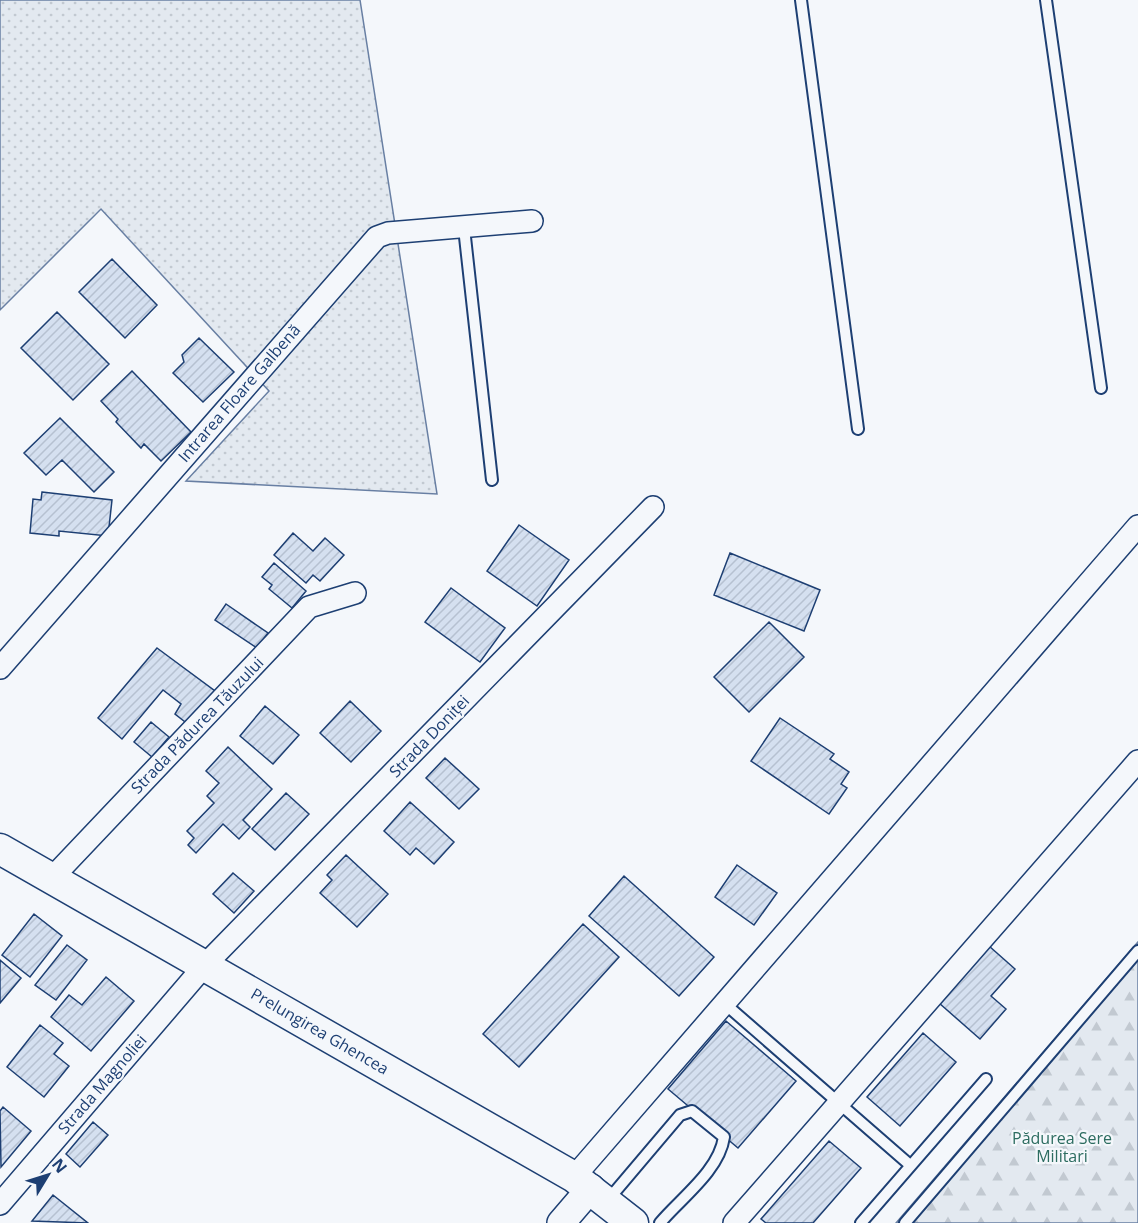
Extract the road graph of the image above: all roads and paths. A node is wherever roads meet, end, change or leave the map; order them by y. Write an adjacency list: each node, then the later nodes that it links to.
1 (801, 0): 6 (lane)
2 (1046, 0): 5 (lane)
3 (532, 221): 4 (street, Intrarea Floare Galbenă)
4 (464, 228): 7 (lane); 11 (street, Intrarea Floare Galbenă)
5 (1101, 388)
6 (858, 429)
7 (492, 480)
8 (653, 507): 16 (street, Strada Doniței)
9 (1138, 526): 17 (street)
10 (355, 593): 14 (street, Strada Pădurea Tăuzului)
11 (0, 668)
12 (1138, 760): 19 (street)
13 (0, 849): 14 (main road, Prelungirea Ghencea)
14 (52, 878): 16 (main road, Prelungirea Ghencea)
15 (1138, 951): 28 (lane)
16 (205, 965): 21 (main road, Prelungirea Ghencea); 22 (street, Strada Magnoliei)
17 (724, 1003): 19 (lane); 21 (street)
18 (986, 1079): 20 (lane)
19 (839, 1103): 20 (lane); 26 (street)
20 (910, 1165): 27 (lane)
21 (591, 1189): 23 (street); 24 (main road, Prelungirea Ghencea); 25 (lane)
22 (0, 1204)
23 (561, 1223)
24 (633, 1223)
25 (660, 1223)
26 (734, 1223)
27 (861, 1223)
28 (904, 1223)

